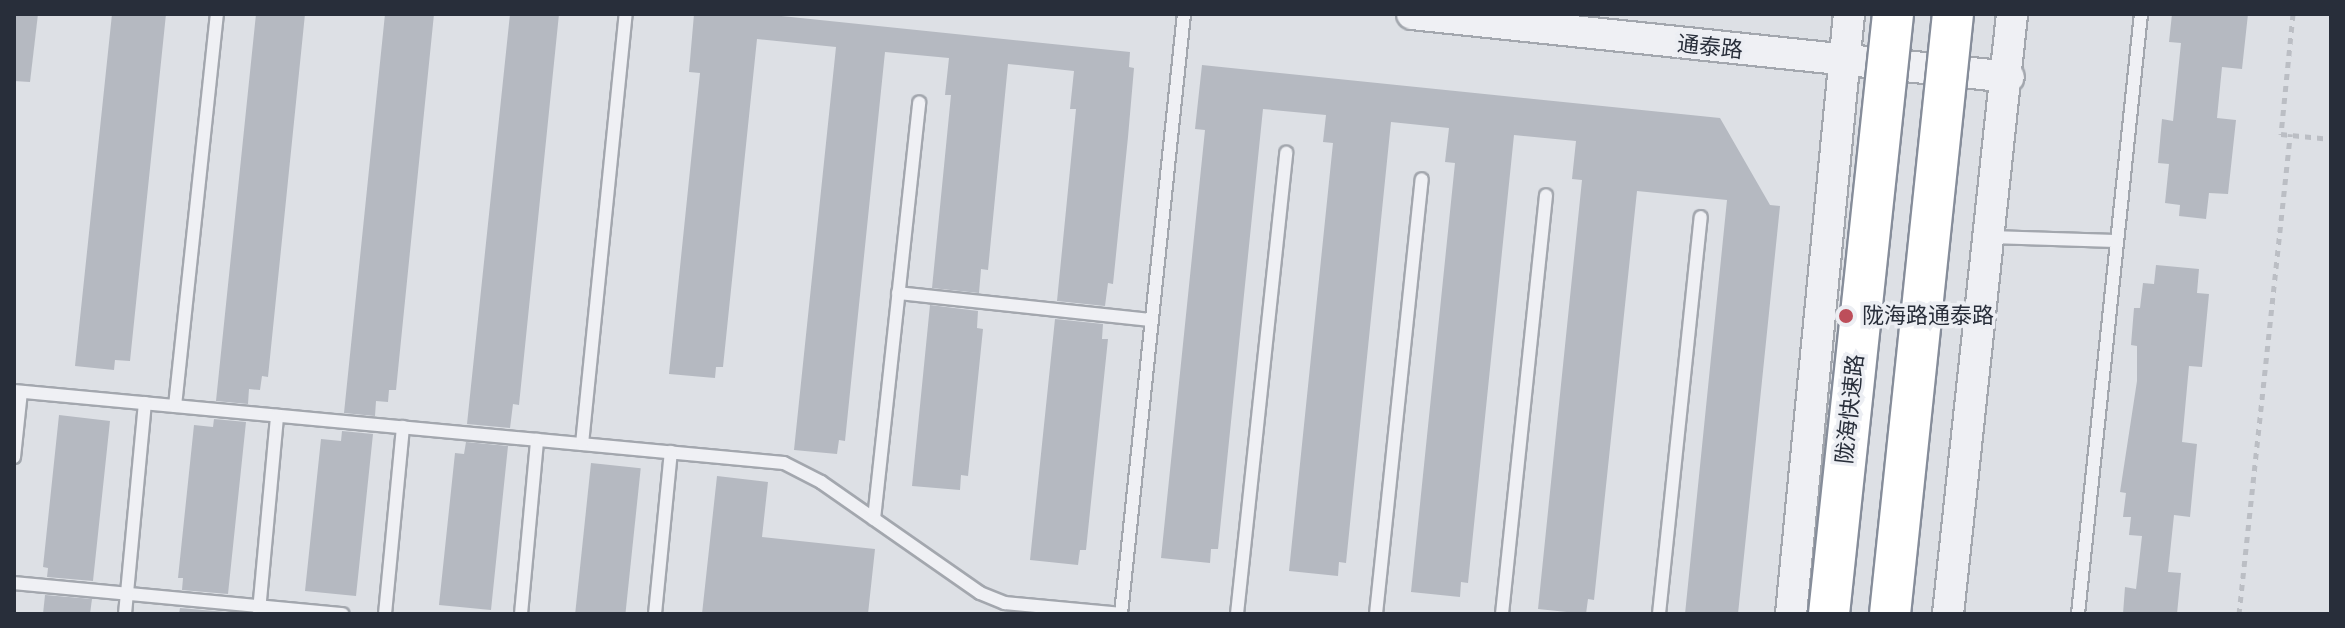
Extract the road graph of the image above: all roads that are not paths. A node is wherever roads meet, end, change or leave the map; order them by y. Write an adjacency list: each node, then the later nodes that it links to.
1 (217, 14): 23 (lane)
2 (626, 14): 27 (lane)
3 (1184, 14): 20 (lane)
4 (1412, 14): 10 (street, 通泰路)
5 (1849, 14): 10 (street)
6 (1893, 14): 47 (highway, 陇海快速路, bridge)
7 (1953, 14): 48 (highway, bridge)
8 (2012, 14): 11 (street)
9 (2141, 14): 18 (lane)
10 (1846, 62): 11 (street, 通泰路); 31 (street)
11 (2009, 77): 17 (street)
12 (919, 102): 19 (lane)
13 (1286, 153): 41 (lane)
14 (1422, 179): 42 (lane)
15 (1546, 195): 43 (lane)
16 (1701, 217): 44 (lane)
17 (1989, 237): 18 (lane); 49 (street)
18 (2117, 241): 50 (lane)
19 (898, 293): 20 (lane); 30 (lane)
20 (1152, 320): 40 (lane)
21 (17, 391): 22 (lane); 29 (lane)
22 (145, 403): 23 (lane); 33 (lane)
23 (175, 406): 24 (lane)
24 (277, 416): 25 (lane); 34 (lane)
25 (403, 427): 26 (lane); 37 (lane)
26 (537, 440): 27 (lane); 38 (lane)
27 (582, 444): 28 (lane)
28 (671, 452): 30 (lane); 39 (lane)
29 (14, 457)
30 (874, 519): 40 (lane)
31 (1800, 529): 45 (street); 46 (street)
32 (14, 583): 33 (lane)
33 (127, 594): 34 (lane); 35 (lane)
34 (259, 610): 36 (lane)
35 (125, 614)
36 (343, 614)
37 (385, 614)
38 (521, 614)
39 (655, 614)
40 (1121, 614)
41 (1237, 614)
42 (1376, 614)
43 (1502, 614)
44 (1659, 614)
45 (1784, 614)
46 (1791, 614)
47 (1829, 614)
48 (1890, 614)
49 (1948, 614)
50 (2078, 614)

